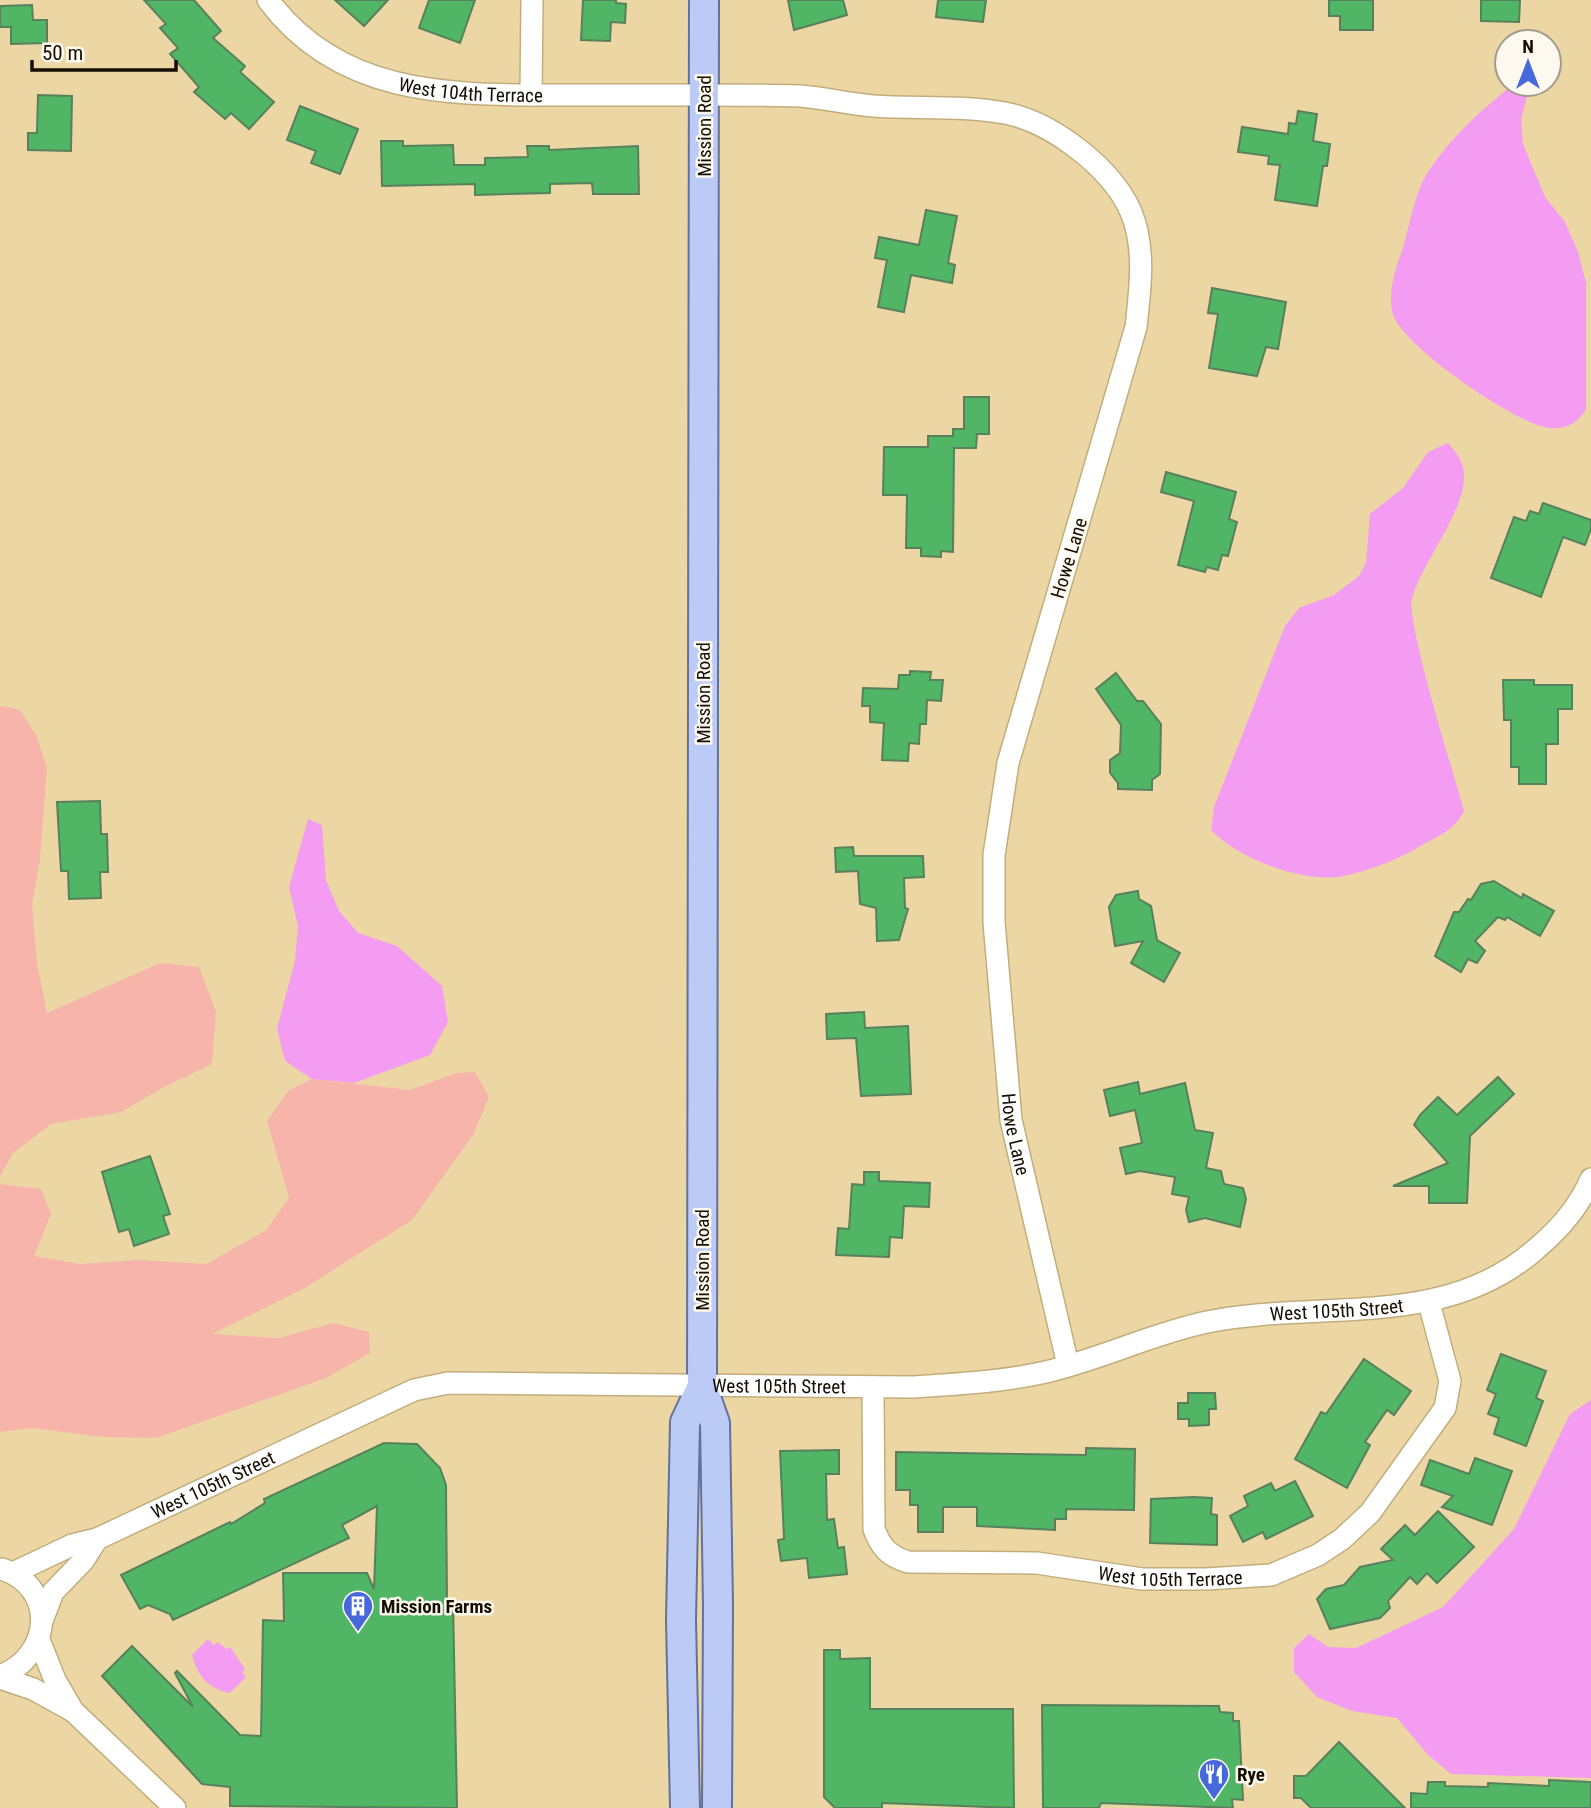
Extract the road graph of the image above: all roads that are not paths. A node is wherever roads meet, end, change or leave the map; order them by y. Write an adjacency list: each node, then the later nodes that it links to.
1 (268, 0): 4 (street, West 104th Terrace)
2 (532, 0): 4 (street)
3 (704, 0): 5 (main road, Mission Road)
4 (531, 95): 5 (street, West 104th Terrace)
5 (704, 95): 8 (street, Howe Lane); 9 (main road, Mission Road)
6 (1591, 1179): 7 (street, West 105th Street)
7 (1429, 1303): 8 (street, West 105th Street); 10 (street, West 105th Terrace)
8 (1068, 1365): 10 (street, West 105th Street)
9 (702, 1386): 10 (street, West 105th Street); 11 (street, West 105th Street); 17 (main road, Mission Road); 18 (main road, Mission Road)
10 (873, 1387)
11 (97, 1539): 12 (street, West 105th Street); 13 (street)
12 (6, 1571): 13 (street)
13 (41, 1631): 14 (street); 15 (street)
14 (0, 1677): 15 (street)
15 (73, 1711): 16 (street)
16 (175, 1808)
17 (685, 1808)
18 (717, 1808)

